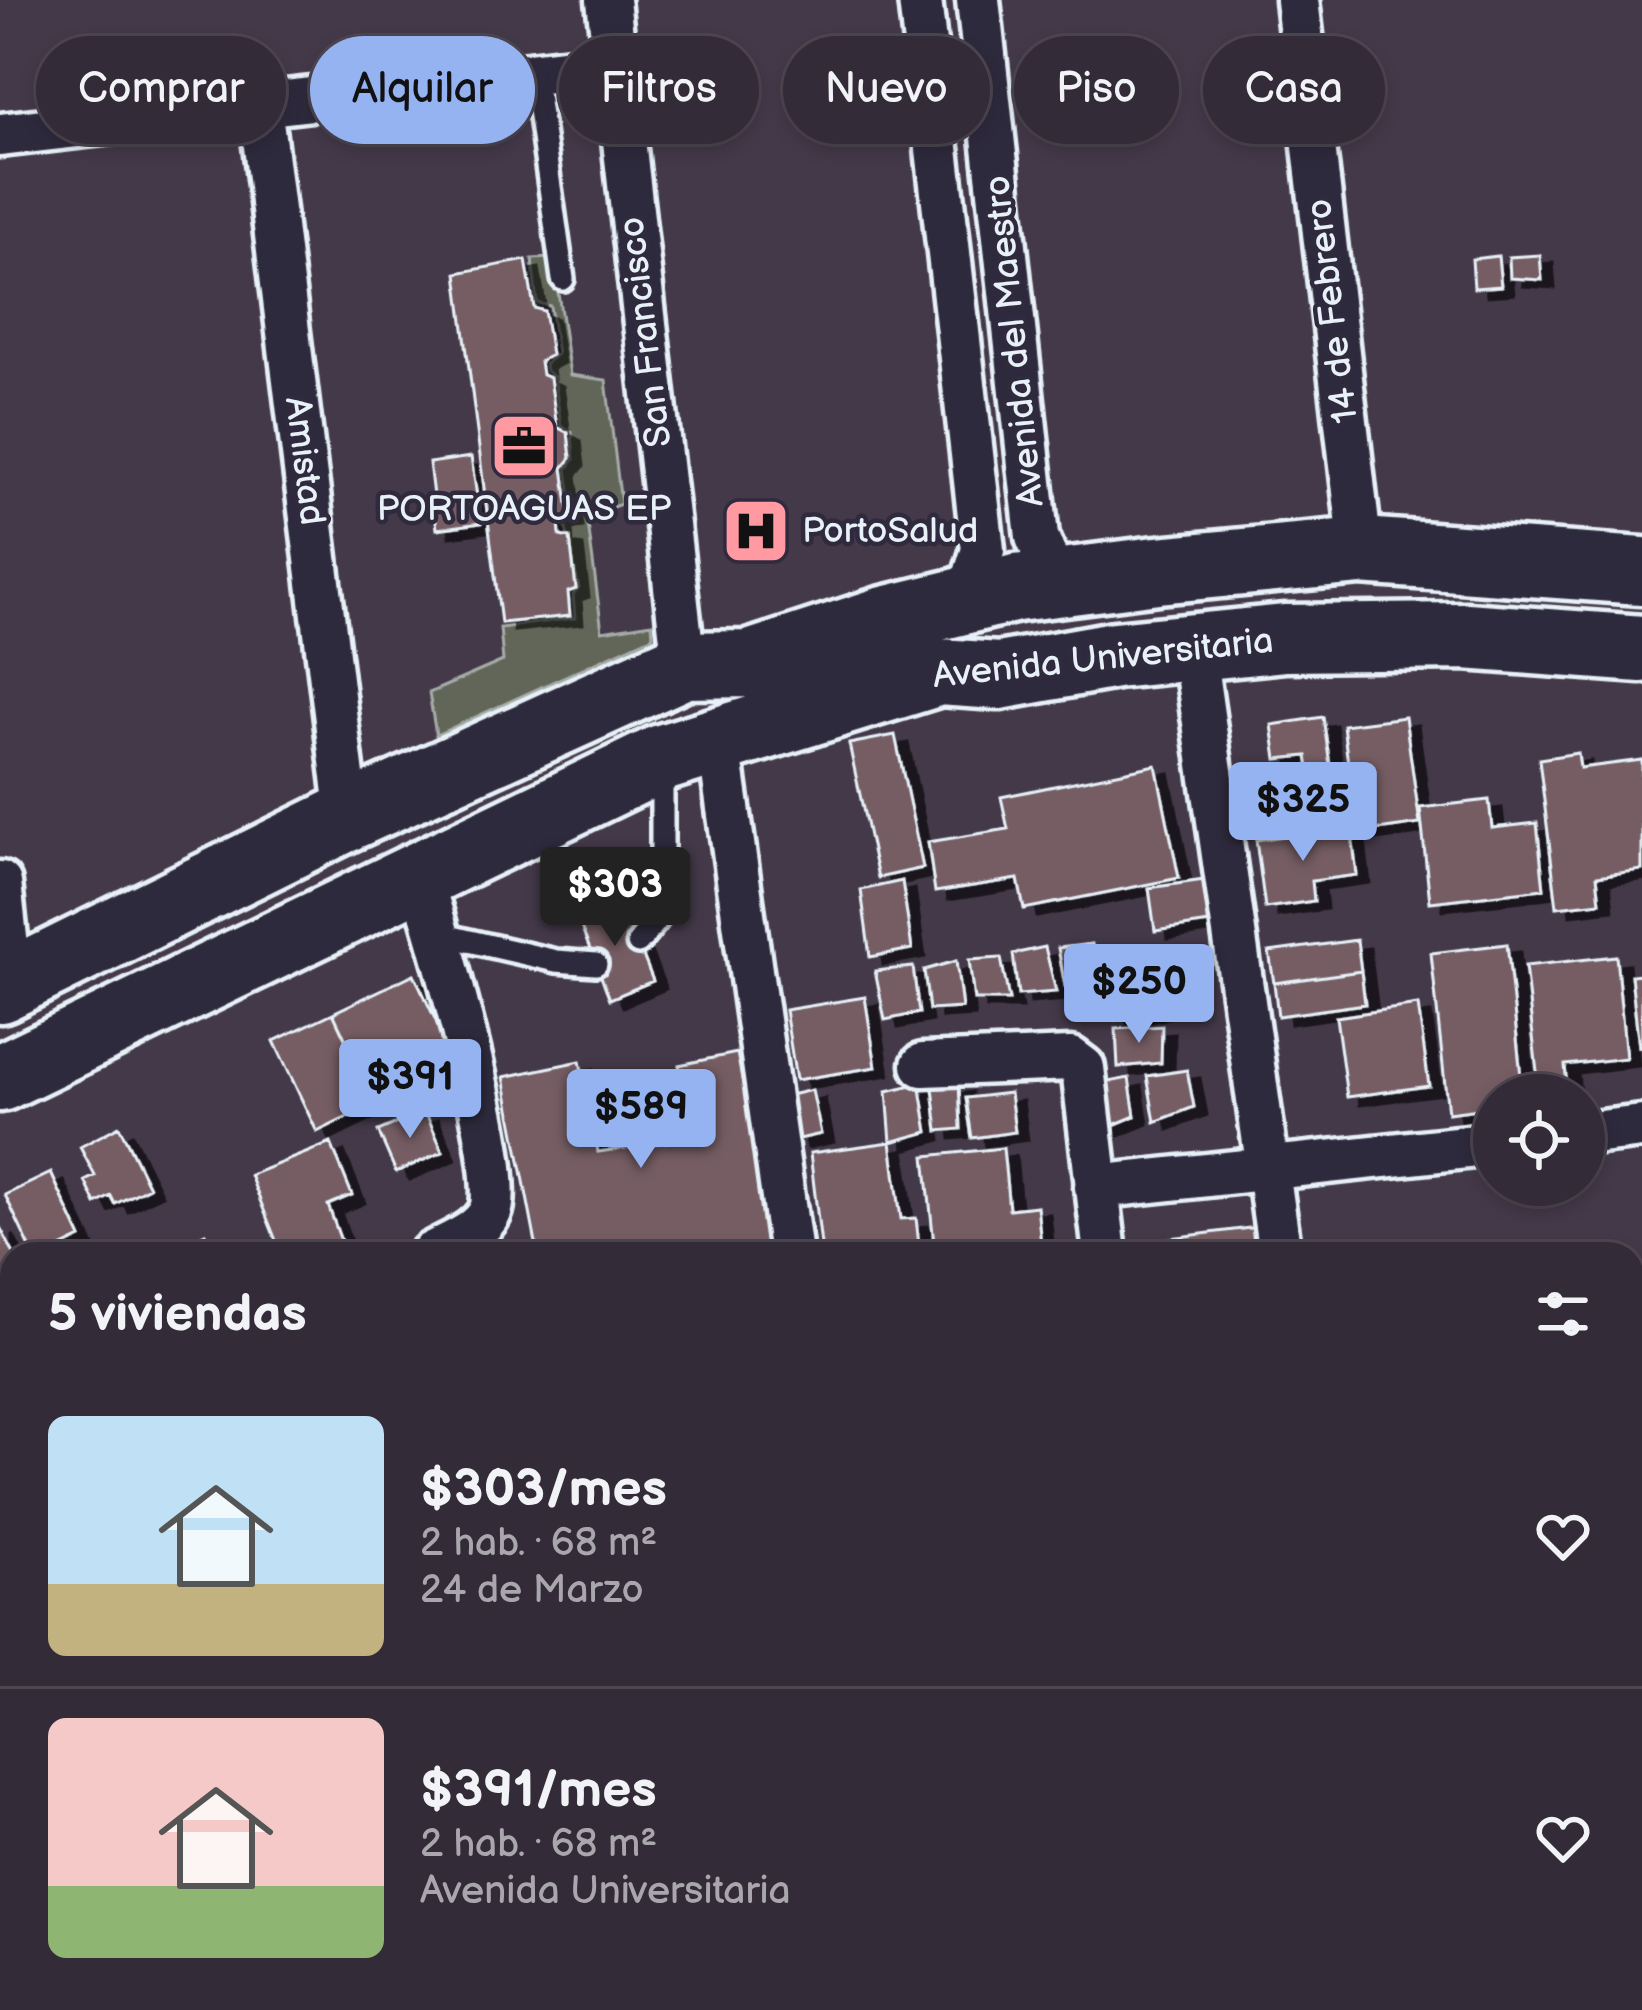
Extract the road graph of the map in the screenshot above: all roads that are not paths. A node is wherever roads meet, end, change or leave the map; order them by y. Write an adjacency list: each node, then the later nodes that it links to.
1 (608, 0): 5 (street, San Francisco)
2 (920, 0): 13 (street, Avenida del Maestro)
3 (978, 0): 12 (street, Avenida del Maestro)
4 (1297, 0): 14 (street, 14 de Febrero)
5 (612, 36)
6 (535, 81): 11 (lane)
7 (36, 132): 8 (street)
8 (0, 136)
9 (265, 144): 22 (street, Amistad)
10 (624, 144): 20 (street, San Francisco)
11 (563, 280)
12 (1030, 464): 13 (street); 16 (street, Avenida del Maestro)
13 (975, 478): 17 (street, Avenida del Maestro)
14 (1361, 551): 15 (main road, Avenida Universitaria); 16 (main road, Avenida Universitaria)
15 (1642, 571)
16 (1089, 579): 17 (main road, Avenida Universitaria)
17 (935, 607): 20 (main road, Avenida Universitaria)
18 (1193, 645): 19 (main road, Avenida Universitaria); 21 (main road, Avenida Universitaria); 34 (street)
19 (1642, 650)
20 (684, 664): 22 (main road, Avenida Universitaria)
21 (690, 747): 23 (main road, Avenida Universitaria); 26 (lane); 37 (street)
22 (347, 817): 28 (main road, Avenida Universitaria)
23 (418, 872): 25 (street); 30 (main road, Avenida Universitaria)
24 (0, 883): 28 (street)
25 (440, 934): 27 (lane); 36 (street)
26 (638, 943)
27 (596, 964)
28 (6, 987)
29 (923, 1065): 35 (street)
30 (0, 1078)
31 (1642, 1126): 32 (street)
32 (1605, 1131)
33 (1473, 1147): 34 (street)
34 (1268, 1172): 35 (street); 39 (street)
35 (1096, 1187): 38 (street)
36 (451, 1242)
37 (789, 1242)
38 (1103, 1242)
39 (1278, 1242)

